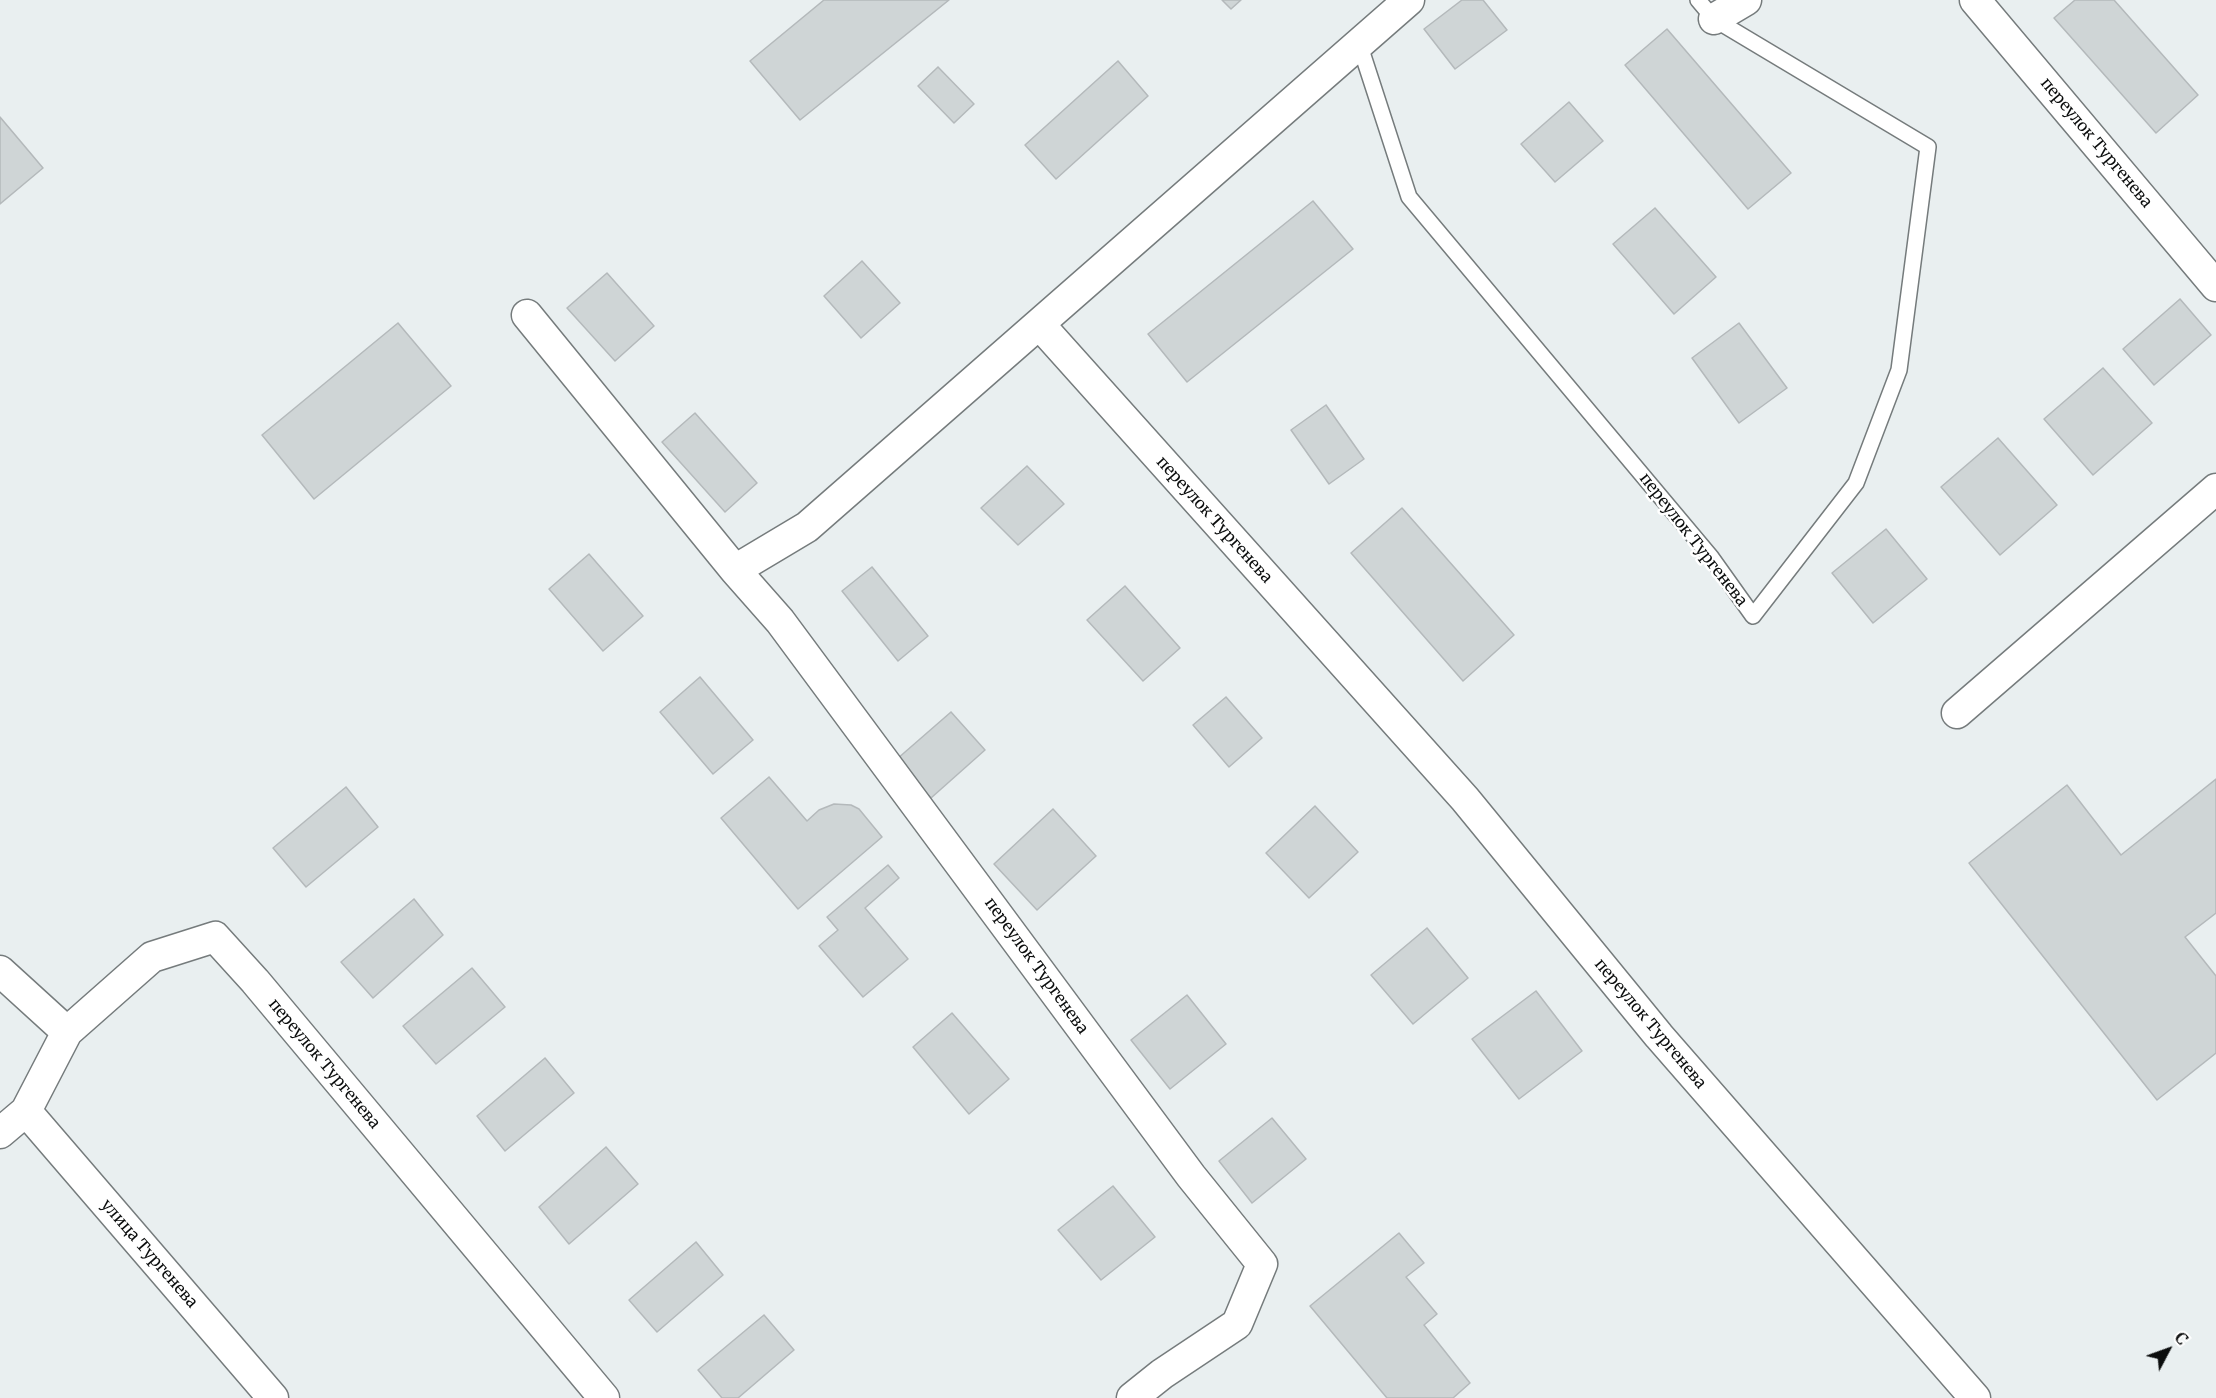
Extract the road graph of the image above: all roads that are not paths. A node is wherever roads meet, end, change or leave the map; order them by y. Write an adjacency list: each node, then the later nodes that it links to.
1 (1409, 0): 5 (street)
2 (1746, 0): 4 (street, переулок Тургенева)
3 (1975, 0): 6 (street, переулок Тургенева)
4 (1706, 10): 5 (lane, переулок Тургенева)
5 (1359, 43): 8 (street)
6 (2216, 286)
7 (528, 315): 10 (street)
8 (1040, 325): 10 (street); 19 (street, переулок Тургенева)
9 (2216, 489): 11 (street)
10 (735, 570): 18 (street, переулок Тургенева)
11 (1957, 713)
12 (0, 971): 13 (street)
13 (67, 1032): 14 (street, переулок Тургенева); 17 (street, переулок Тургенева)
14 (26, 1111): 15 (street); 16 (street, улица Тургенева)
15 (0, 1133)
16 (273, 1398)
17 (604, 1398)
18 (1132, 1398)
19 (1975, 1398)

